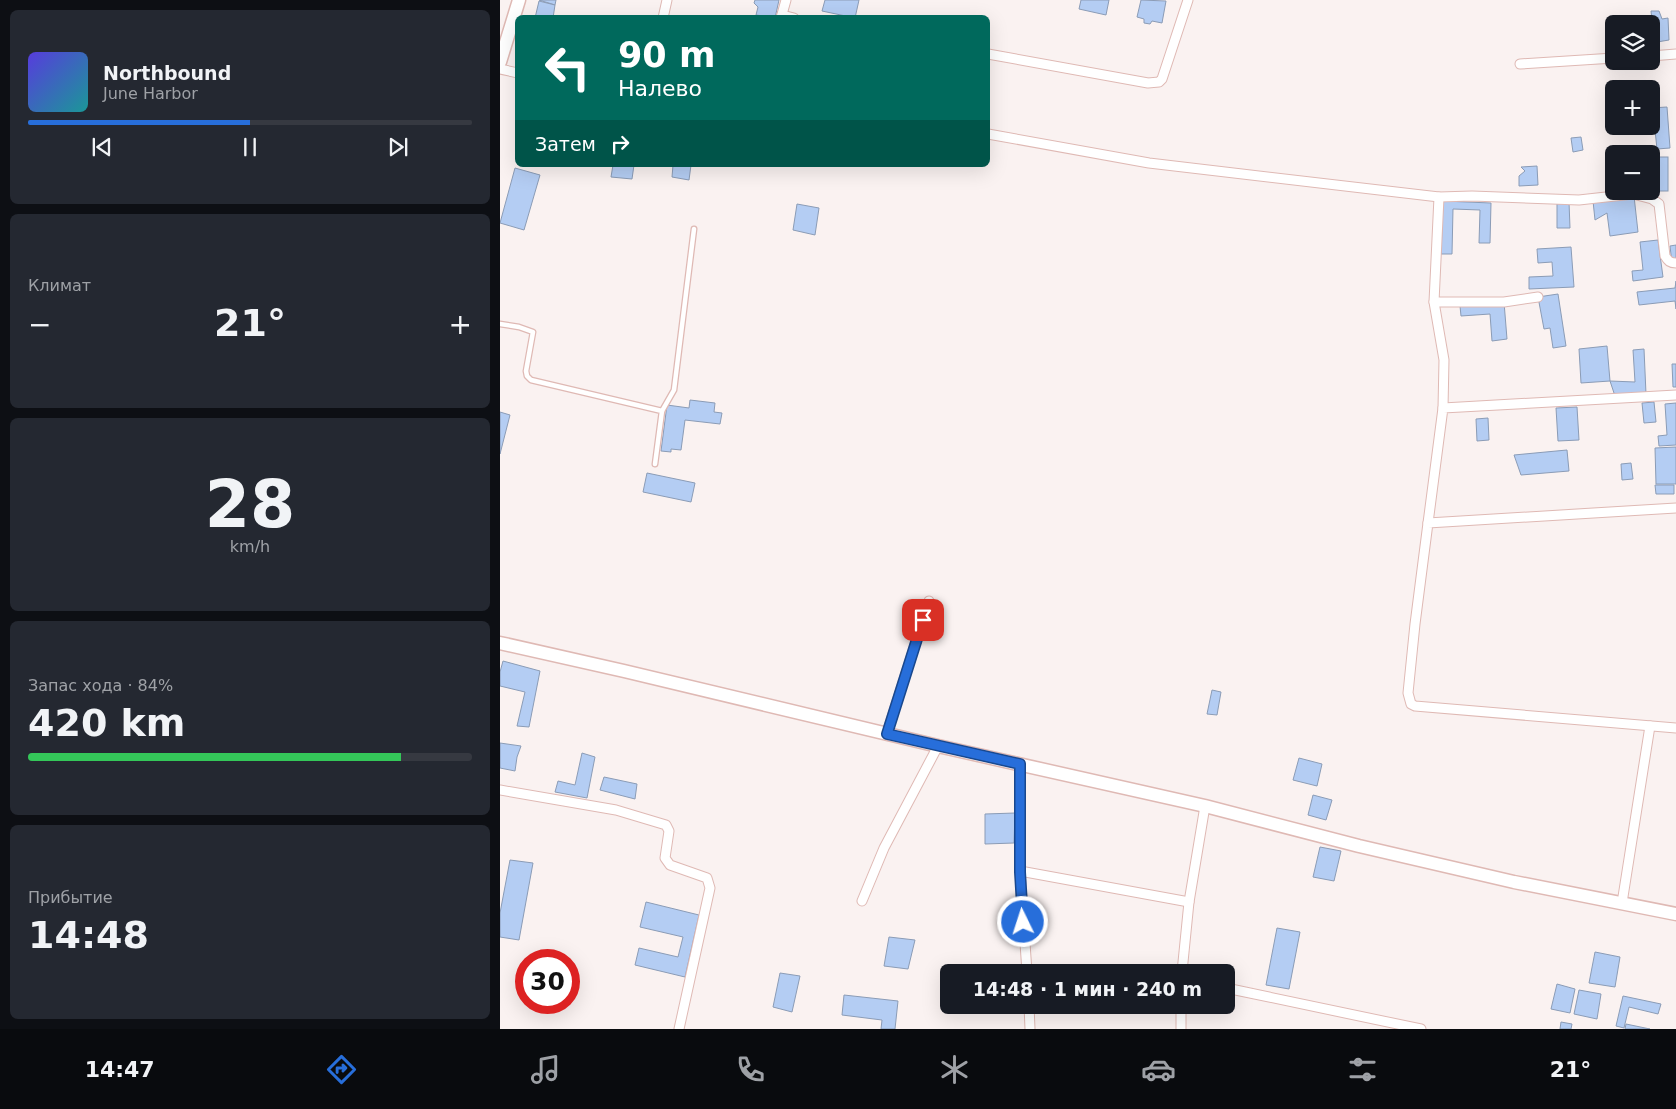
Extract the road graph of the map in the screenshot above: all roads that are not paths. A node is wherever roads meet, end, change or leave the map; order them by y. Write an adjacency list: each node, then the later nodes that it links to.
1 (518, 0): 11 (street)
2 (667, 0): 5 (street)
3 (786, 0): 6 (street)
4 (1188, 0): 7 (street)
5 (664, 15)
6 (781, 15)
7 (990, 54)
8 (1676, 54): 9 (street)
9 (1660, 55)
10 (1605, 59): 12 (street)
11 (500, 61)
12 (1520, 64)
13 (500, 69): 14 (street)
14 (515, 72)
15 (990, 134): 16 (street)
16 (1439, 197): 18 (street); 20 (street)
17 (694, 229): 24 (lane)
18 (1676, 263)
19 (1538, 297): 20 (street)
20 (1434, 302): 23 (street)
21 (500, 324): 24 (lane)
22 (1676, 395): 23 (street)
23 (1443, 408): 27 (street)
24 (662, 411): 25 (lane)
25 (655, 464)
26 (1676, 508): 27 (street)
27 (1428, 523): 30 (street)
28 (929, 600): 32 (street)
29 (500, 643): 32 (street)
30 (1650, 726): 31 (street); 40 (street)
31 (1676, 728)
32 (887, 734): 33 (street)
33 (938, 746): 34 (street); 38 (street)
34 (1020, 764): 36 (street); 37 (street)
35 (500, 790): 47 (street)
36 (1205, 806): 39 (street); 40 (street)
37 (1020, 872): 39 (street); 42 (street)
38 (862, 901)
39 (1189, 902): 43 (street)
40 (1622, 903): 41 (street)
41 (1676, 914)
42 (1026, 964)
43 (1183, 964)
44 (1235, 990): 50 (street)
45 (1029, 1014): 48 (street)
46 (1181, 1014): 49 (street)
47 (678, 1029)
48 (1030, 1029)
49 (1181, 1029)
50 (1421, 1029)

